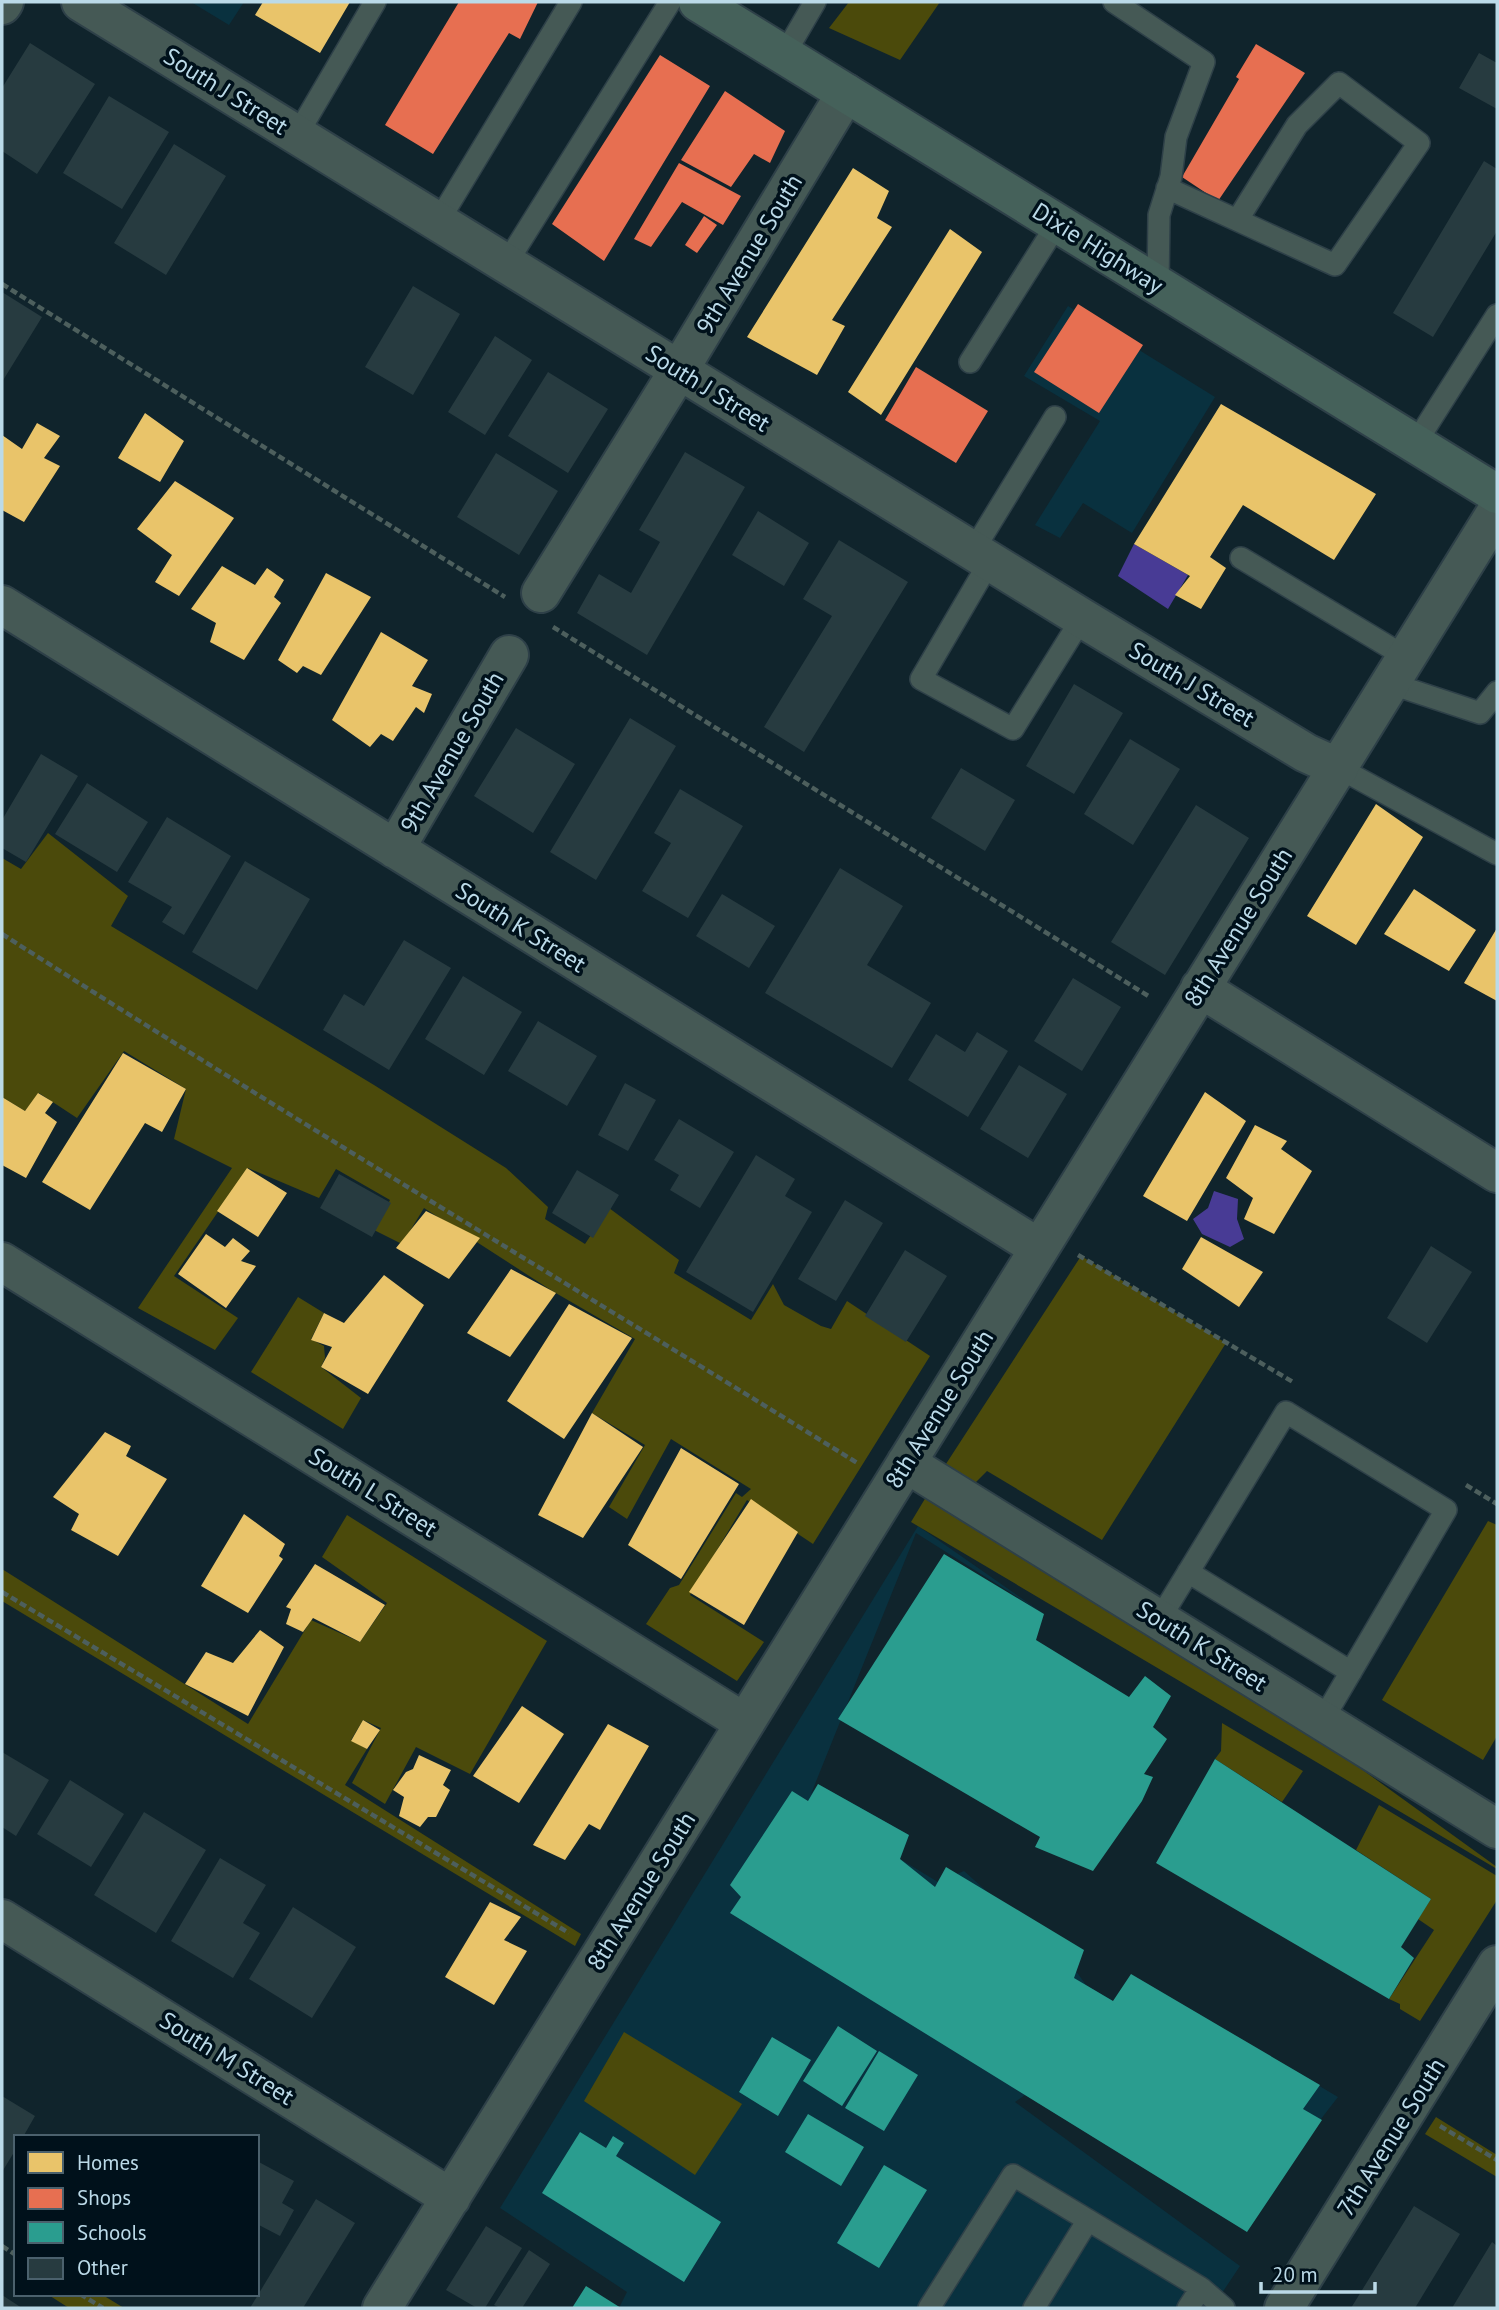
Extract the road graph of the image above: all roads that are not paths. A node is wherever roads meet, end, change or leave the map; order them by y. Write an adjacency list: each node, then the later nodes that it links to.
1 (81, 2): 10 (street, South J Street)
2 (375, 2): 10 (lane)
3 (571, 2): 13 (lane)
4 (670, 2): 15 (lane)
5 (815, 2): 8 (lane)
6 (1114, 2): 11 (lane)
7 (715, 6): 8 (main road, Dixie Highway)
8 (784, 55): 9 (main road, Dixie Highway)
9 (846, 93): 14 (main road, Dixie Highway); 19 (street, 9th Avenue South)
10 (297, 135): 13 (street, South J Street)
11 (1167, 188): 12 (lane); 16 (lane)
12 (1238, 219): 12 (lane)
13 (438, 222): 15 (street, South J Street)
14 (1057, 223): 16 (main road, Dixie Highway); 18 (lane)
15 (506, 264): 19 (street, South J Street)
16 (1158, 286): 21 (main road, Dixie Highway)
17 (1497, 315): 21 (lane)
18 (970, 362)
19 (679, 370): 24 (street, South J Street); 26 (street, 9th Avenue South)
20 (1055, 417): 24 (lane)
21 (1415, 444): 22 (main road, Dixie Highway)
22 (1497, 494)
23 (1497, 511): 30 (street, 8th Avenue South)
24 (982, 556): 28 (street, South J Street); 28 (lane)
25 (1241, 558): 30 (lane)
26 (532, 605)
27 (2, 606): 33 (street, South K Street)
28 (1082, 618): 32 (street, South J Street)
29 (509, 655): 33 (street, 9th Avenue South)
30 (1398, 670): 31 (lane); 32 (street, 8th Avenue South)
31 (1497, 692)
32 (1339, 768): 34 (lane); 35 (street, 8th Avenue South)
33 (395, 849): 37 (street, South K Street)
34 (1497, 854)
35 (1200, 988): 36 (street); 37 (street, 8th Avenue South)
36 (1497, 1173)
37 (1040, 1248): 39 (street, 8th Avenue South)
38 (2, 1262): 44 (street, South L Street)
39 (906, 1463): 41 (street, South K Street); 44 (street, 8th Avenue South)
40 (1188, 1572): 41 (lane); 42 (lane); 42 (lane)
41 (1159, 1620): 43 (street, South K Street)
42 (1351, 1672): 43 (lane)
43 (1322, 1721): 45 (street, South K Street)
44 (745, 1723): 48 (street, 8th Avenue South)
45 (1497, 1829)
46 (2, 1919): 48 (street, South M Street)
47 (1497, 1965): 56 (street, 7th Avenue South)
48 (452, 2198): 51 (street, 8th Avenue South)
49 (1088, 2220): 50 (lane); 52 (lane); 53 (lane)
50 (1201, 2288): 54 (lane); 55 (lane)
51 (382, 2308)
52 (929, 2308)
53 (1034, 2308)
54 (1188, 2308)
55 (1224, 2308)
56 (1284, 2308)

